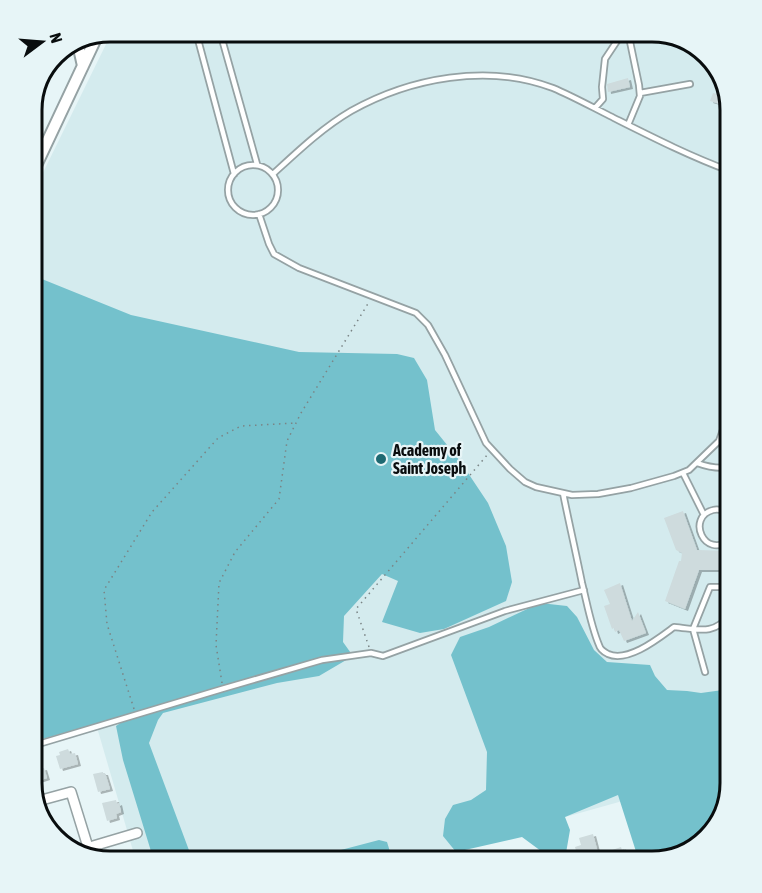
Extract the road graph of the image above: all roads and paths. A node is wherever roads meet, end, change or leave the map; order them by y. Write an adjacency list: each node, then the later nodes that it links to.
1 (199, 42): 15 (lane)
2 (223, 42): 13 (lane)
3 (616, 42): 10 (lane)
4 (630, 42): 9 (lane)
5 (93, 44): 7 (street)
6 (79, 49): 7 (street)
7 (83, 67): 12 (street)
8 (690, 84): 9 (lane)
9 (640, 93): 11 (lane)
10 (595, 108): 11 (lane); 16 (lane)
11 (628, 125): 14 (lane)
12 (42, 153)
13 (257, 165): 15 (lane); 16 (lane)
14 (720, 167)
15 (234, 174): 17 (lane)
16 (273, 174): 17 (lane)
17 (259, 214): 18 (lane)
18 (372, 296): 19 (path); 21 (lane)
19 (296, 423): 35 (path); 36 (path)
20 (720, 438): 22 (lane)
21 (492, 450): 25 (lane); 33 (path)
22 (697, 463): 23 (lane); 24 (lane)
23 (720, 468)
24 (683, 473): 25 (lane); 27 (lane)
25 (563, 493): 30 (lane)
26 (720, 509): 27 (lane)
27 (704, 515): 28 (lane)
28 (720, 545)
29 (720, 587): 32 (lane)
30 (584, 590): 32 (lane); 33 (lane)
31 (720, 627): 32 (lane)
32 (693, 629): 34 (lane)
33 (371, 654): 35 (lane)
34 (705, 672)
35 (222, 688): 36 (lane)
36 (136, 715): 37 (lane)
37 (42, 743)
38 (45, 799): 40 (street)
39 (137, 833): 40 (street)
40 (88, 847)

